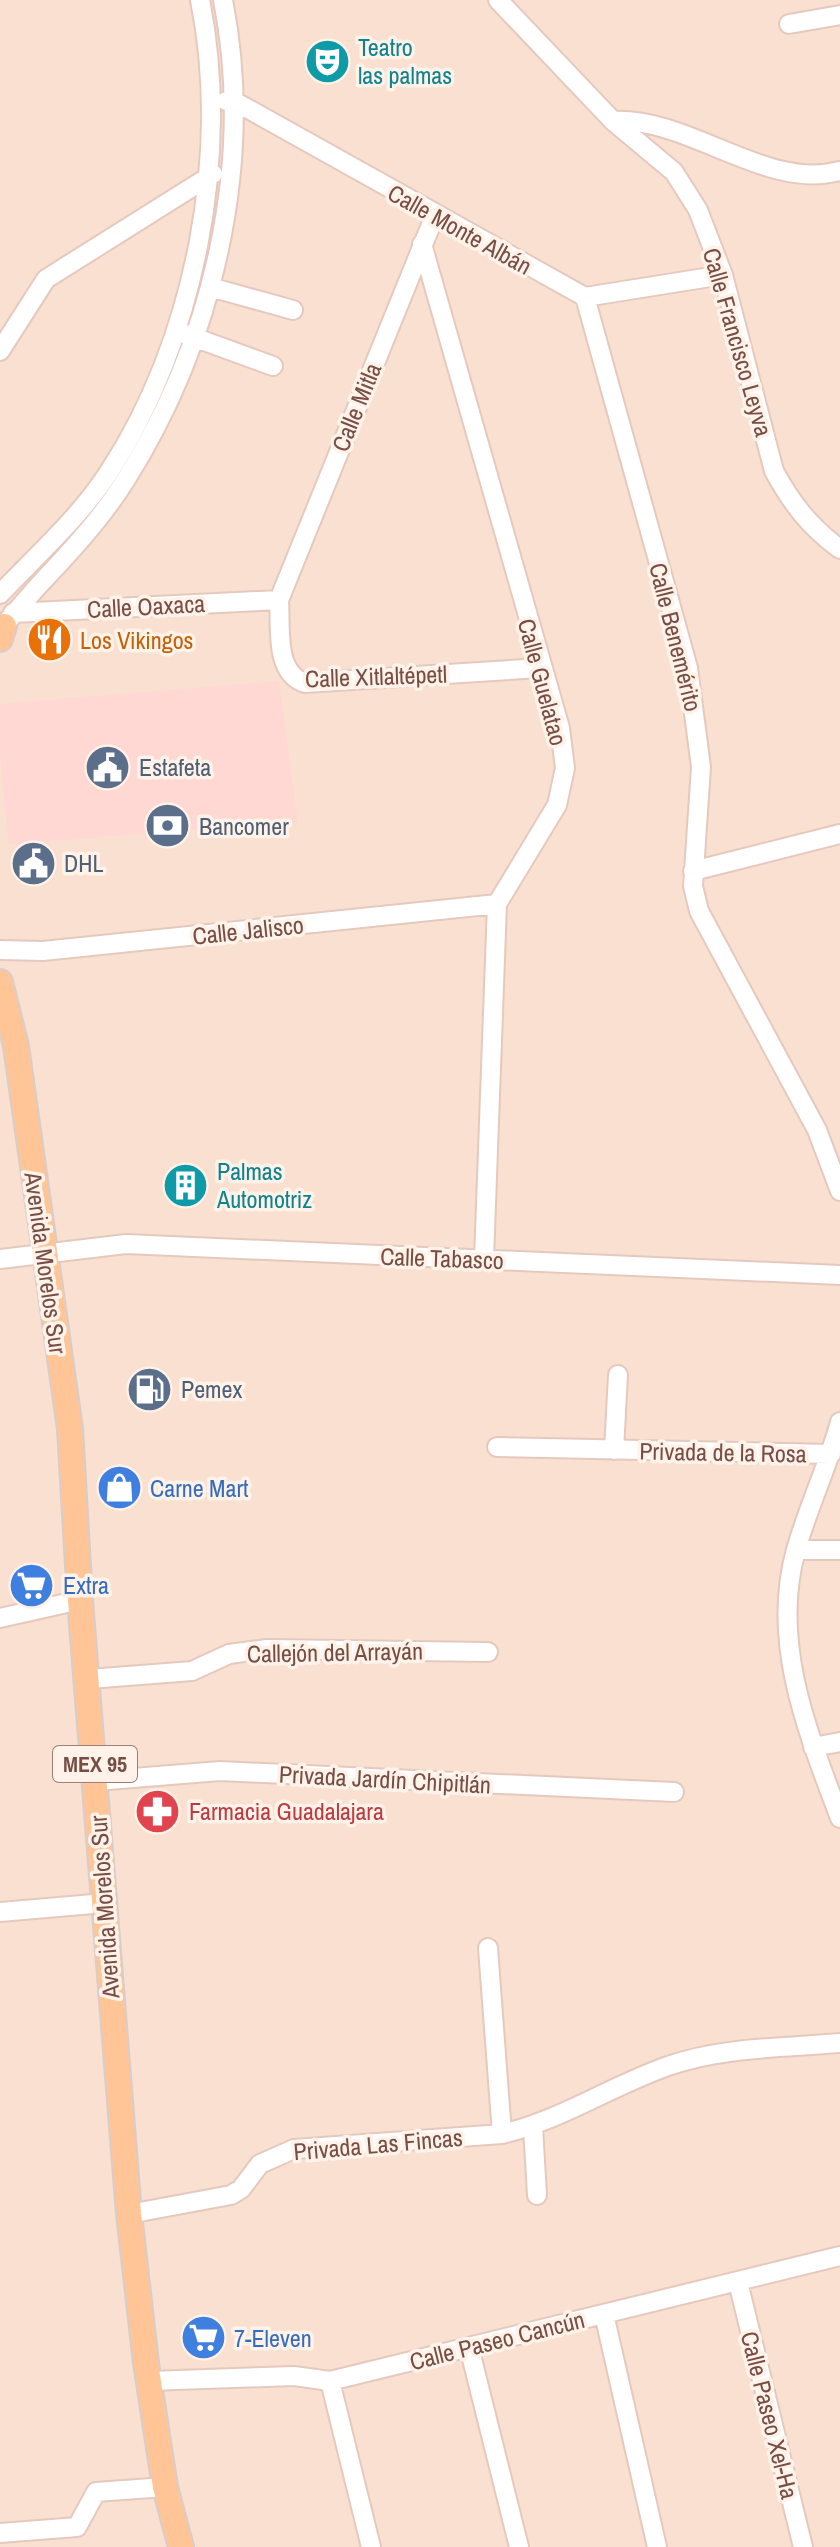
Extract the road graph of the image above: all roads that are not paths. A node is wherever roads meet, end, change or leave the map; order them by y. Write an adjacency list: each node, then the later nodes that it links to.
1 (200, 0): 6 (street)
2 (223, 0): 7 (street)
3 (498, 0): 8 (street, Calle Francisco Leyva)
4 (840, 15): 5 (street)
5 (789, 24)
6 (211, 101): 7 (street, Calle Monte Albán); 11 (street)
7 (234, 101): 9 (street); 12 (street, Calle Monte Albán)
8 (613, 121): 10 (street); 14 (street, Calle Francisco Leyva)
9 (229, 165): 11 (street); 15 (street)
10 (840, 171)
11 (207, 176): 18 (street); 20 (street)
12 (435, 215): 13 (street, Calle Mitla); 16 (street, Calle Monte Albán)
13 (422, 244): 24 (street, Calle Mitla); 26 (street, Calle Guelatao)
14 (723, 275): 16 (street); 22 (street, Calle Francisco Leyva)
15 (210, 287): 17 (street); 19 (street)
16 (585, 297): 28 (street, Calle Benemérito)
17 (293, 310)
18 (177, 331): 19 (street); 23 (street)
19 (196, 339): 21 (street); 25 (street)
20 (0, 351)
21 (273, 366)
22 (840, 549)
23 (0, 594)
24 (279, 600): 25 (street, Calle Oaxaca); 26 (street, Calle Xitlaltépetl)
25 (4, 627)
26 (541, 668): 29 (street, Calle Guelatao)
27 (840, 834): 28 (street)
28 (693, 871): 32 (street, Calle Benemérito)
29 (497, 904): 30 (street, Calle Jalisco); 35 (street, Calle Guelatao)
30 (0, 950)
31 (0, 982): 33 (main road, Avenida Morelos Sur / MEX 95)
32 (840, 1191)
33 (45, 1251): 34 (street, Calle Tabasco); 35 (street, Calle Tabasco); 44 (main road, Avenida Morelos Sur / MEX 95)
34 (0, 1259)
35 (484, 1259): 36 (street, Calle Tabasco)
36 (840, 1275)
37 (618, 1375): 40 (street, Privada de la Rosa)
38 (840, 1422): 41 (street)
39 (497, 1447): 40 (street, Privada de la Rosa)
40 (614, 1450): 41 (street, Privada de la Rosa)
41 (831, 1454): 42 (street)
42 (796, 1550): 43 (street); 49 (street)
43 (840, 1550)
44 (80, 1600): 45 (street); 47 (main road, Avenida Morelos Sur / MEX 95)
45 (0, 1618)
46 (488, 1652): 47 (street, Callejón del Arrayán)
47 (89, 1679): 50 (main road, Avenida Morelos Sur / MEX 95)
48 (840, 1742): 49 (street)
49 (813, 1747): 52 (street)
50 (96, 1781): 51 (street, Privada Jardín Chipitlán); 53 (main road, Avenida Morelos Sur / MEX 95)
51 (674, 1792)
52 (840, 1818)
53 (105, 1903): 54 (street); 60 (main road, Avenida Morelos Sur / MEX 95)
54 (0, 1912)
55 (488, 1948): 58 (street)
56 (840, 2043): 57 (street, Privada Las Fincas)
57 (533, 2127): 58 (street, Privada Las Fincas); 59 (street)
58 (502, 2134): 60 (street, Privada Las Fincas)
59 (537, 2195)
60 (129, 2214): 65 (main road, Avenida Morelos Sur / MEX 95)
61 (840, 2256): 62 (street, Calle Paseo Cancún)
62 (738, 2282): 63 (street, Calle Paseo Cancún); 73 (street, Calle Paseo Xel-Ha)
63 (604, 2314): 64 (street, Calle Paseo Cancún); 72 (street)
64 (469, 2347): 66 (street, Calle Paseo Cancún); 71 (street)
65 (149, 2381): 66 (street, Calle Paseo Cancún); 67 (main road, Avenida Morelos Sur / MEX 95)
66 (330, 2381): 70 (street)
67 (165, 2487): 68 (street); 69 (main road, Avenida Morelos Sur / MEX 95)
68 (0, 2533)
69 (181, 2547)
70 (371, 2547)
71 (519, 2547)
72 (657, 2547)
73 (803, 2547)

